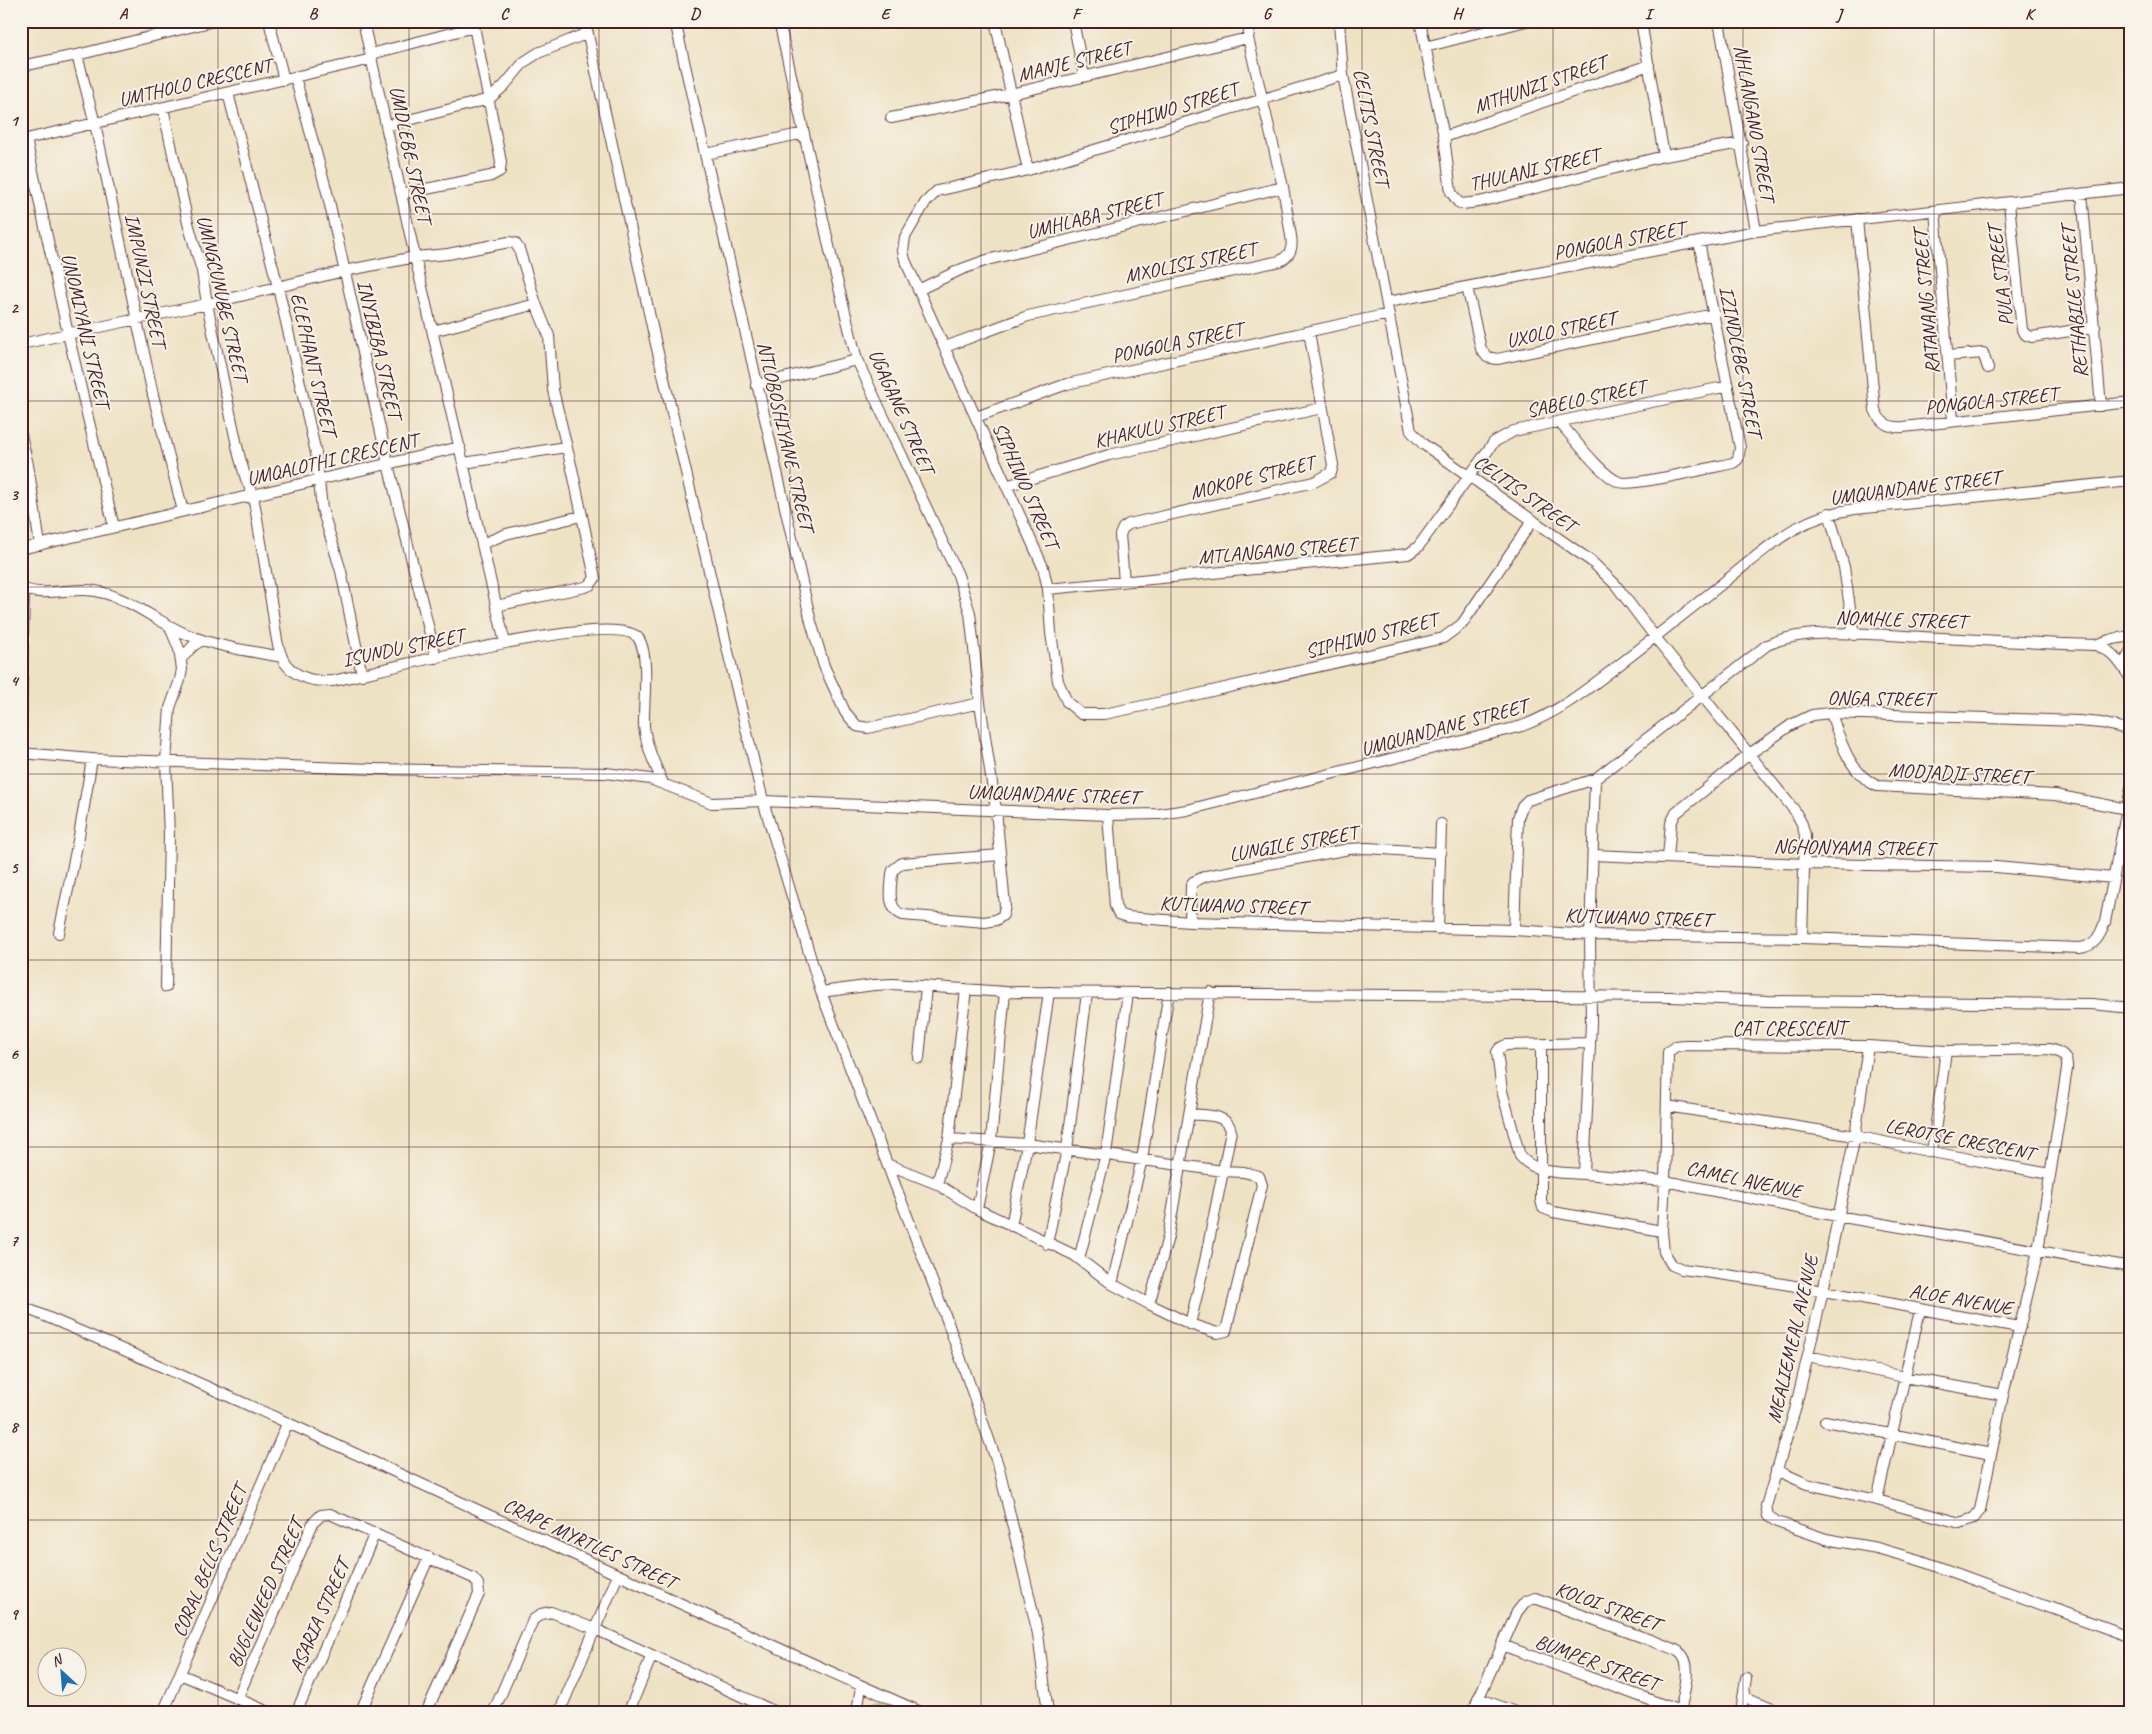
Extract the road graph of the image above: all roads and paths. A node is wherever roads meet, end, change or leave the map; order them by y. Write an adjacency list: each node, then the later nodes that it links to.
1 (214, 21): 19 (street)
2 (269, 21): 26 (street)
3 (363, 21): 20 (street)
4 (585, 21): 16 (street)
5 (675, 21): 39 (street, NTLOBOSHIYANE STREET)
6 (779, 21): 35 (street, UGAGANE STREET)
7 (995, 21): 28 (street)
8 (1073, 21): 24 (street)
9 (1251, 21): 17 (street)
10 (1339, 21): 23 (street, CELTIS STREET)
11 (1420, 21): 18 (street, THULANI STREET)
12 (1526, 21): 18 (street)
13 (1640, 21): 21 (street)
14 (1719, 21): 38 (street, NHLANGANO STREET)
15 (474, 24): 20 (street, UMTHOLO CRESCENT); 29 (street)
16 (588, 33): 29 (street); 127 (street)
17 (1248, 38): 24 (street, MANJE STREET); 30 (street, MXOLISI STREET)
18 (1426, 47): 36 (street, THULANI STREET)
19 (77, 55): 22 (street); 33 (street, IMPUNZI STREET)
20 (371, 56): 25 (street, UMTHOLO CRESCENT); 34 (street, UMDLEBE STREET)
21 (1649, 65): 36 (street, MTHUNZI STREET); 40 (street)
22 (21, 66)
23 (1343, 75): 30 (street, SIPHIWO STREET); 56 (street, CELTIS STREET)
24 (1084, 76): 28 (street, MANJE STREET)
25 (295, 77): 26 (street, UMTHOLO CRESCENT); 52 (street, INYIBIBA STREET)
26 (284, 80): 27 (street, UMTHOLO CRESCENT)
27 (228, 93): 31 (street, UMTHOLO CRESCENT); 53 (street, ELEPHANT STREET)
28 (1011, 94): 32 (street, MANJE STREET); 41 (street)
29 (489, 99): 34 (street); 44 (street)
30 (1263, 99): 41 (street, SIPHIWO STREET); 42 (street, MXOLISI STREET)
31 (163, 108): 33 (street, UMTHOLO CRESCENT); 57 (street, UMNGCUNUBE STREET)
32 (891, 118)
33 (94, 124): 37 (street, UMTHOLO CRESCENT); 61 (street, IMPUNZI STREET)
34 (386, 126): 44 (street, UMDLEBE STREET)
35 (804, 133): 39 (street); 69 (street, UGAGANE STREET)
36 (1444, 137): 40 (street, THULANI STREET)
37 (24, 140): 65 (street, UNOMIYANI STREET)
38 (1742, 143): 40 (street, THULANI STREET); 49 (street, NHLANGANO STREET)
39 (706, 154): 71 (street, NTLOBOSHIYANE STREET)
40 (1664, 156)
41 (1028, 170): 55 (street, SIPHIWO STREET)
42 (1283, 188): 55 (street, UMHLABA STREET); 67 (street, MXOLISI STREET)
43 (2131, 188): 45 (street, PONGOLA STREET)
44 (402, 194): 51 (street, UMDLEBE STREET)
45 (2082, 194): 46 (street, PONGOLA STREET); 62 (street, RETHABILE STREET)
46 (2009, 203): 47 (street, PONGOLA STREET); 62 (street, PULA STREET)
47 (1935, 211): 48 (street, PONGOLA STREET); 68 (street, RATANANG STREET)
48 (1857, 219): 49 (street, PONGOLA STREET); 77 (street, PONGOLA STREET)
49 (1756, 230): 50 (street, PONGOLA STREET)
50 (1699, 242): 54 (street, PONGOLA STREET); 60 (street, IZINDLEBE STREET)
51 (415, 257): 52 (street); 58 (street); 63 (street)
52 (344, 271): 53 (street); 83 (street, INYIBIBA STREET)
53 (278, 287): 57 (street); 85 (street, ELEPHANT STREET)
54 (1467, 287): 56 (street, PONGOLA STREET); 60 (street, UXOLO STREET)
55 (918, 290): 67 (street, SIPHIWO STREET)
56 (1388, 302): 59 (street, CELTIS STREET)
57 (207, 304): 61 (street); 88 (street, UMNGCUNUBE STREET)
58 (536, 304): 63 (street); 81 (street)
59 (1389, 314): 64 (street, PONGOLA STREET); 84 (street, CELTIS STREET)
60 (1714, 314): 72 (street, IZINDLEBE STREET)
61 (137, 319): 65 (street); 89 (street, IMPUNZI STREET)
62 (2095, 328): 74 (street, RETHABILE STREET)
63 (433, 331): 80 (street)
64 (1309, 332): 75 (street, MOKOPE STREET); 76 (street, PONGOLA STREET)
65 (68, 334): 66 (street); 93 (street, UNOMIYANI STREET)
66 (21, 344)
67 (945, 347): 76 (street, SIPHIWO STREET)
68 (1948, 356): 70 (street); 77 (street, RATANANG STREET)
69 (858, 360): 71 (street); 116 (street, UGAGANE STREET)
70 (1988, 368)
71 (756, 385): 116 (street, NTLOBOSHIYANE STREET)
72 (1728, 386): 78 (street, SABELO STREET); 78 (street, IZINDLEBE STREET)
73 (2131, 402): 74 (street, PONGOLA STREET)
74 (2101, 406): 77 (street, PONGOLA STREET)
75 (1322, 408): 87 (street, KHAKULU STREET); 97 (street, MOKOPE STREET)
76 (976, 417): 87 (street, SIPHIWO STREET)
77 (1953, 420)
78 (1559, 422): 84 (street, SABELO STREET)
79 (21, 435): 95 (street)
80 (460, 447): 82 (street); 83 (street, UMQALOTHI CRESCENT)
81 (566, 447): 82 (street); 91 (street)
82 (464, 463): 94 (street)
83 (388, 464): 85 (street, UMQALOTHI CRESCENT); 110 (street, INYIBIBA STREET)
84 (1469, 476): 92 (street, CELTIS STREET); 97 (street, MTLANGANO STREET)
85 (319, 480): 88 (street, UMQALOTHI CRESCENT); 113 (street, ELEPHANT STREET)
86 (2131, 481): 90 (street, UMQUANDANE STREET)
87 (1006, 486): 99 (street, SIPHIWO STREET)
88 (253, 494): 89 (street, UMQALOTHI CRESCENT); 109 (street, ISUNDU STREET)
89 (183, 511): 93 (street, UMQALOTHI CRESCENT)
90 (1829, 513): 102 (street); 104 (street, UMQUANDANE STREET)
91 (581, 516): 94 (street); 100 (street)
92 (1533, 520): 99 (street, SIPHIWO STREET); 104 (street, CELTIS STREET)
93 (114, 528): 95 (street, UMQALOTHI CRESCENT)
94 (482, 544): 100 (street)
95 (40, 545): 96 (street, UMQALOTHI CRESCENT)
96 (21, 549)
97 (1124, 580): 99 (street, MTLANGANO STREET)
98 (22, 588): 101 (street); 118 (street)
99 (1048, 588)
100 (496, 606): 106 (street)
101 (170, 627): 105 (street); 111 (street)
102 (1854, 635): 107 (street, NOMHLE STREET); 115 (street, NOMHLE STREET)
103 (2131, 636): 107 (street)
104 (1655, 637): 115 (street, CELTIS STREET); 130 (street, UMQUANDANE STREET)
105 (202, 640): 109 (street); 111 (street)
106 (505, 643): 110 (street, ISUNDU STREET); 125 (street, ISUNDU STREET)
107 (2095, 645): 112 (street, NOMHLE STREET)
108 (2131, 650): 112 (street)
109 (282, 657): 113 (street, ISUNDU STREET)
110 (436, 658): 113 (street, ISUNDU STREET)
111 (181, 659): 123 (street)
112 (2124, 667): 114 (street)
113 (362, 675)
114 (2131, 679)
115 (1702, 694): 121 (street, CELTIS STREET); 124 (street, NOMHLE STREET)
116 (980, 703): 129 (street, UGAGANE STREET)
117 (1831, 713): 119 (street, ONGA STREET); 121 (street, ONGA STREET); 128 (street, MODJADJI STREET)
118 (21, 730)
119 (2131, 730)
120 (21, 753): 122 (street, UMQUANDANE STREET)
121 (1748, 755): 135 (street, ONGA STREET); 136 (street, CELTIS STREET)
122 (92, 759): 123 (street, UMQUANDANE STREET); 141 (street)
123 (166, 760): 125 (street, UMQUANDANE STREET); 145 (street)
124 (1595, 779): 134 (street); 140 (street)
125 (663, 783): 127 (street, UMQUANDANE STREET)
126 (2131, 788): 128 (street, KUTLWANO STREET)
127 (763, 801): 129 (street, UMQUANDANE STREET); 147 (street)
128 (2127, 809): 137 (street, KUTLWANO STREET)
129 (996, 810): 130 (street, UMQUANDANE STREET); 133 (street, UGAGANE STREET)
130 (1108, 816): 138 (street, KUTLWANO STREET)
131 (1441, 824): 132 (street)
132 (1441, 853): 138 (street, LUNGILE STREET); 139 (street)
133 (1000, 855): 133 (street, UGAGANE STREET)
134 (1593, 855): 135 (street, NGHONYAMA STREET); 142 (street)
135 (1668, 858): 136 (street, NGHONYAMA STREET)
136 (1805, 864): 137 (street, NGHONYAMA STREET); 143 (street, CELTIS STREET)
137 (2113, 878): 143 (street, KUTLWANO STREET)
138 (1190, 922): 139 (street, KUTLWANO STREET)
139 (1438, 929): 140 (street, KUTLWANO STREET)
140 (1514, 930): 142 (street, KUTLWANO STREET)
141 (59, 933)
142 (1590, 935): 143 (street, KUTLWANO STREET); 154 (street)
143 (1802, 938)
144 (926, 986): 146 (street); 147 (street); 160 (street)
145 (166, 988)
146 (966, 989): 148 (street); 164 (street)
147 (821, 992): 171 (street)
148 (1005, 992): 149 (street); 165 (street)
149 (1048, 992): 152 (street); 166 (street)
150 (1168, 992): 151 (street); 153 (street); 170 (street)
151 (1210, 992): 154 (street); 162 (street)
152 (1087, 993): 153 (street); 167 (street)
153 (1128, 993): 169 (street)
154 (1590, 997): 155 (street); 156 (street)
155 (2131, 1008)
156 (1590, 1043): 157 (street); 175 (street)
157 (1541, 1044): 174 (street); 174 (street)
158 (1868, 1046): 159 (street, LEROTSE CRESCENT); 161 (street, CAT CRESCENT); 163 (street, CAT CRESCENT)
159 (1946, 1051): 168 (street); 176 (street, LEROTSE CRESCENT)
160 (919, 1058)
161 (1667, 1106): 163 (street, LEROTSE CRESCENT); 177 (street, CAT CRESCENT)
162 (1190, 1114): 172 (street); 173 (street)
163 (1855, 1136): 168 (street, LEROTSE CRESCENT); 180 (street, CAT CRESCENT)
164 (949, 1139): 165 (street); 178 (street)
165 (991, 1141): 166 (street); 179 (street)
166 (1027, 1144): 167 (street); 181 (street)
167 (1067, 1149): 169 (street); 183 (street)
168 (1932, 1152): 176 (street, LEROTSE CRESCENT)
169 (1106, 1154): 170 (street); 186 (street)
170 (1142, 1159): 172 (street); 188 (street)
171 (887, 1164): 178 (street); 229 (street)
172 (1181, 1165): 173 (street); 190 (street)
173 (1223, 1171): 193 (street); 193 (street)
174 (1541, 1171): 175 (street, CAMEL AVENUE); 182 (street)
175 (1584, 1174): 177 (street, CAMEL AVENUE)
176 (2050, 1174): 185 (street)
177 (1665, 1180): 180 (street, CAMEL AVENUE); 182 (street, ALOE AVENUE)
178 (937, 1184): 179 (street)
179 (977, 1209): 181 (street)
180 (1837, 1216): 185 (street, CAMEL AVENUE); 189 (street, MEALIEMEAL AVENUE)
181 (1011, 1226): 183 (street)
182 (1662, 1231): 189 (street, ALOE AVENUE)
183 (1047, 1244): 186 (street)
184 (2131, 1248): 187 (street)
185 (2038, 1251): 187 (street, CAMEL AVENUE); 194 (street)
186 (1080, 1259): 188 (street)
187 (2130, 1267)
188 (1112, 1284): 190 (street)
189 (1823, 1291): 192 (street, ALOE AVENUE); 195 (street, MEALIEMEAL AVENUE)
190 (1149, 1304): 193 (street)
191 (21, 1306): 199 (street, CRAPE MYRTLES STREET)
192 (1920, 1310): 194 (street, ALOE AVENUE); 196 (street)
193 (1190, 1324)
194 (2020, 1327): 197 (street, ALOE AVENUE)
195 (1808, 1356): 196 (street); 202 (street, MEALIEMEAL AVENUE)
196 (1904, 1377): 197 (street); 200 (street)
197 (2003, 1395): 201 (street, ALOE AVENUE)
198 (1825, 1421): 200 (street)
199 (287, 1424): 206 (street, CRAPE MYRTLES STREET); 211 (street, CORAL BELLS STREET)
200 (1892, 1433): 201 (street); 203 (street)
201 (1991, 1454): 203 (street, ALOE AVENUE)
202 (1776, 1470): 203 (street, ALOE AVENUE); 208 (street, MEALIEMEAL AVENUE)
203 (1877, 1500)
204 (375, 1533): 205 (street, BUGLEWEED STREET); 216 (street, BUGLEWEED STREET); 221 (street, ASARIA STREET)
205 (429, 1557): 222 (street); 223 (street, BUGLEWEED STREET)
206 (618, 1574): 207 (street); 213 (street, CRAPE MYRTLES STREET)
207 (595, 1629): 210 (street); 224 (street); 225 (street)
208 (2131, 1637)
209 (1502, 1645): 215 (street, KOLOI STREET); 218 (street, BUMPER STREET); 218 (street, KOLOI STREET)
210 (652, 1655): 217 (street); 226 (street)
211 (180, 1674): 216 (street); 219 (street, CORAL BELLS STREET)
212 (1746, 1678): 214 (street)
213 (862, 1686): 227 (street); 228 (street, CRAPE MYRTLES STREET)
214 (1743, 1697): 232 (street); 233 (street)
215 (1478, 1698): 230 (street, KOLOI STREET); 231 (street)
216 (237, 1699): 220 (street)
217 (629, 1712)
218 (1680, 1712)
219 (163, 1713)
220 (270, 1713)
221 (296, 1713)
222 (360, 1713)
223 (426, 1713)
224 (493, 1713)
225 (559, 1713)
226 (778, 1713)
227 (857, 1713)
228 (922, 1713)
229 (1048, 1713)
230 (1472, 1713)
231 (1518, 1713)
232 (1741, 1713)
233 (1788, 1713)

